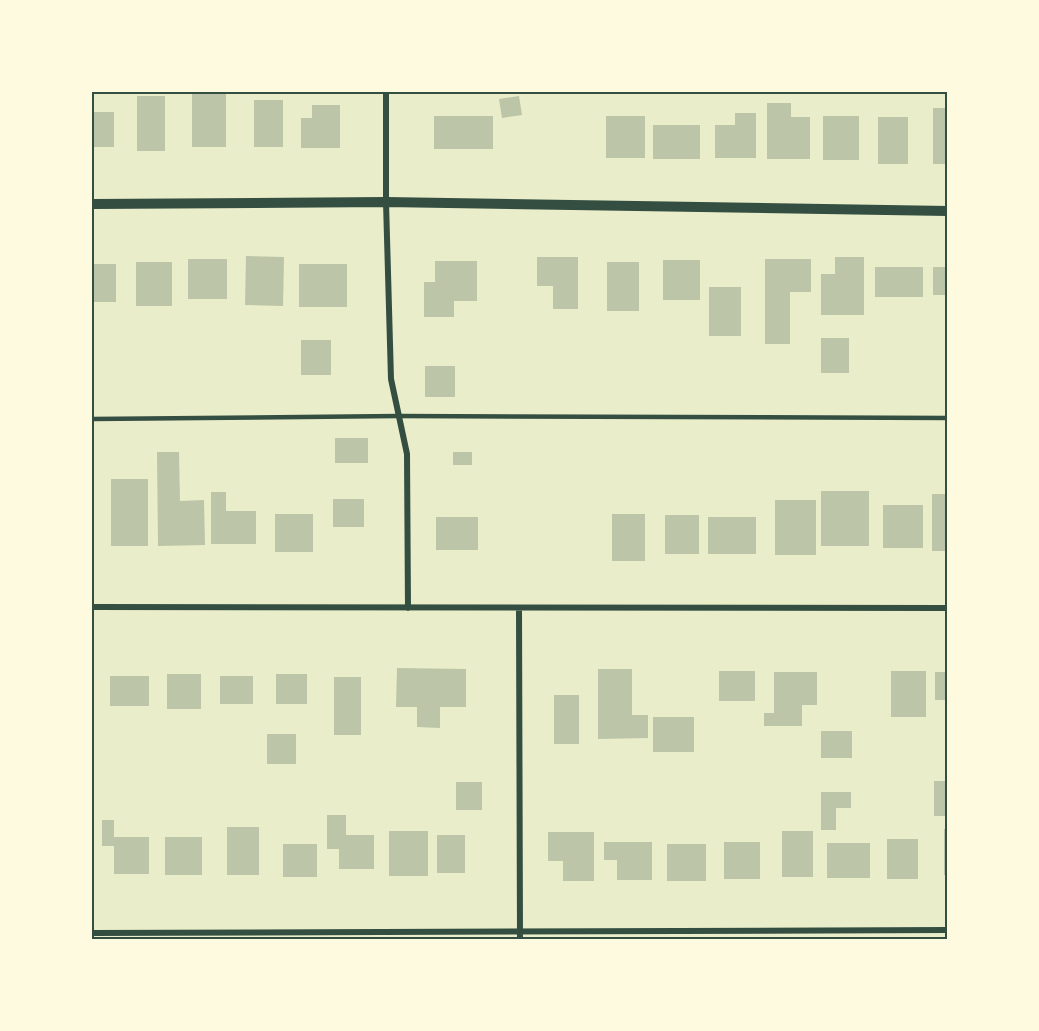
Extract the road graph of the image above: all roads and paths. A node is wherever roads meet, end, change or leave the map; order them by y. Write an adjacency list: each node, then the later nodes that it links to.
1 (386, 92): 2 (street)
2 (386, 202): 3 (street); 4 (street); 5 (street)
3 (92, 204)
4 (948, 211)
5 (399, 416): 6 (lane); 7 (lane); 9 (street)
6 (948, 418)
7 (92, 419)
8 (92, 607): 9 (street)
9 (408, 608): 11 (street)
10 (948, 608): 11 (street)
11 (519, 609): 14 (street)
12 (948, 930): 14 (street)
13 (92, 933): 14 (street)
14 (520, 936)

